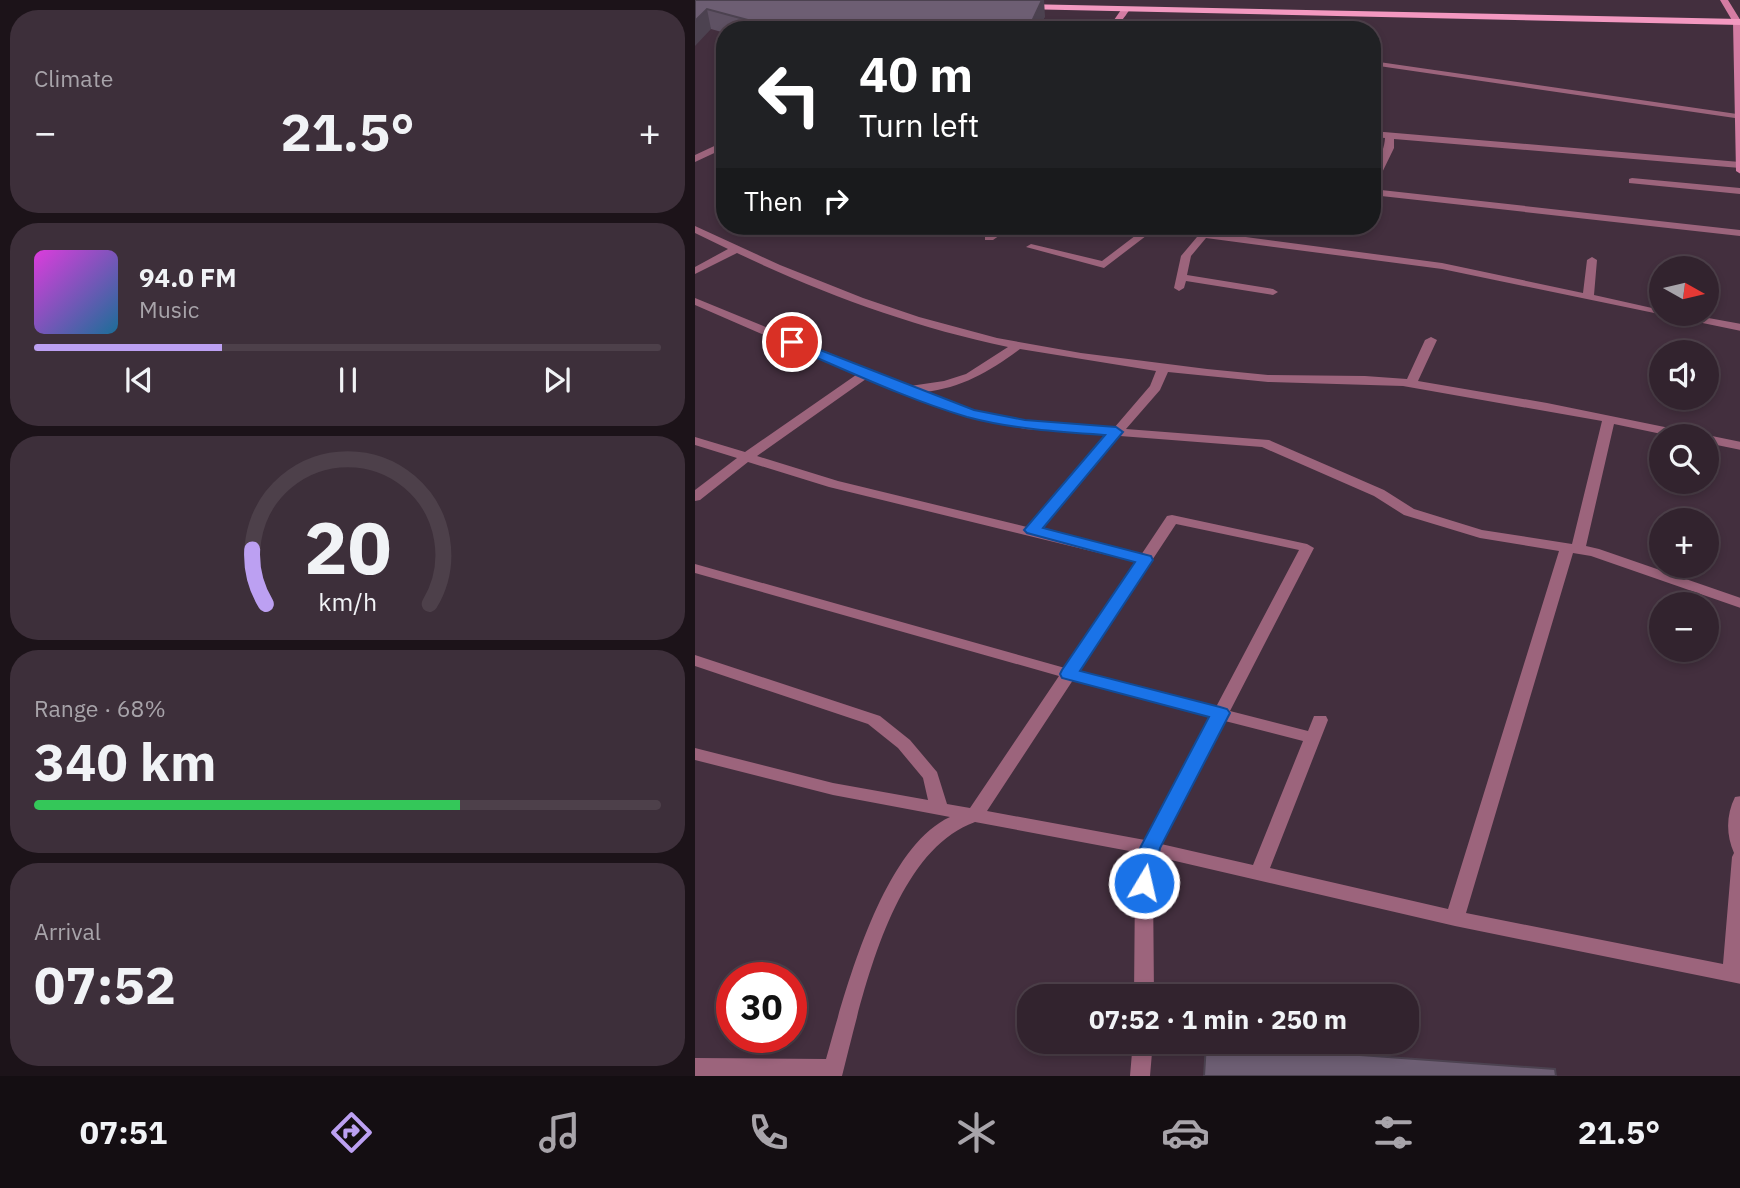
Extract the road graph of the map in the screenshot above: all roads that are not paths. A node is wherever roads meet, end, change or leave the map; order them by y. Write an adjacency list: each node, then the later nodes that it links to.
1 (1724, 0): 5 (main road)
2 (1020, 3): 3 (main road); 5 (main road)
3 (1126, 9): 4 (main road); 5 (main road)
4 (1118, 21)
5 (1739, 22): 7 (main road)
6 (1381, 65): 7 (street)
7 (1739, 117): 13 (main road)
8 (1381, 135): 9 (street)
9 (1390, 136): 12 (street); 13 (street)
10 (716, 148): 11 (street)
11 (695, 159)
12 (1381, 164)
13 (1740, 165): 14 (main road)
14 (1740, 171)
15 (1632, 181): 16 (street)
16 (1740, 191)
17 (1381, 193): 19 (street)
18 (695, 229): 26 (street)
19 (1740, 233)
20 (994, 235): 24 (street)
21 (1142, 235): 25 (street)
22 (1203, 235): 29 (street)
23 (1211, 235): 30 (street)
24 (989, 238)
25 (1031, 247)
26 (735, 249): 28 (street); 36 (street)
27 (1592, 260): 30 (street)
28 (695, 271)
29 (1273, 292)
30 (1588, 298): 32 (street)
31 (695, 301): 38 (street)
32 (1649, 310)
33 (1719, 324): 34 (street)
34 (1740, 328)
35 (1431, 340): 39 (street)
36 (1019, 345): 37 (street); 40 (street)
37 (1164, 367): 39 (street); 43 (street)
38 (865, 374): 40 (street); 47 (street)
39 (1411, 384): 41 (street)
40 (907, 389): 43 (street)
41 (1609, 419): 42 (street); 50 (street)
42 (1649, 427)
43 (1116, 432): 49 (street); 50 (street)
44 (695, 441): 47 (street)
45 (1719, 442): 46 (street)
46 (1740, 446)
47 (745, 458): 48 (street); 49 (street)
48 (695, 497)
49 (1032, 530): 51 (street)
50 (1572, 548): 53 (street); 67 (street)
51 (1145, 560): 55 (street); 56 (street)
52 (695, 568): 55 (street)
53 (1740, 603)
54 (695, 660): 61 (street)
55 (1069, 674): 56 (street); 62 (street)
56 (1220, 713): 58 (street); 63 (street)
57 (1320, 720): 58 (street)
58 (1313, 738): 66 (street)
59 (695, 754): 61 (street)
60 (1740, 802): 64 (street)
61 (939, 808): 62 (street)
62 (975, 815): 63 (street); 72 (street)
63 (1150, 848): 66 (street); 69 (street)
64 (1740, 849)
65 (1740, 857): 68 (street)
66 (1259, 873): 67 (street)
67 (1455, 918): 68 (street)
68 (1736, 975)
69 (1144, 984)
70 (1142, 1054): 73 (street)
71 (695, 1067): 72 (street)
72 (833, 1072)
73 (1140, 1076)

